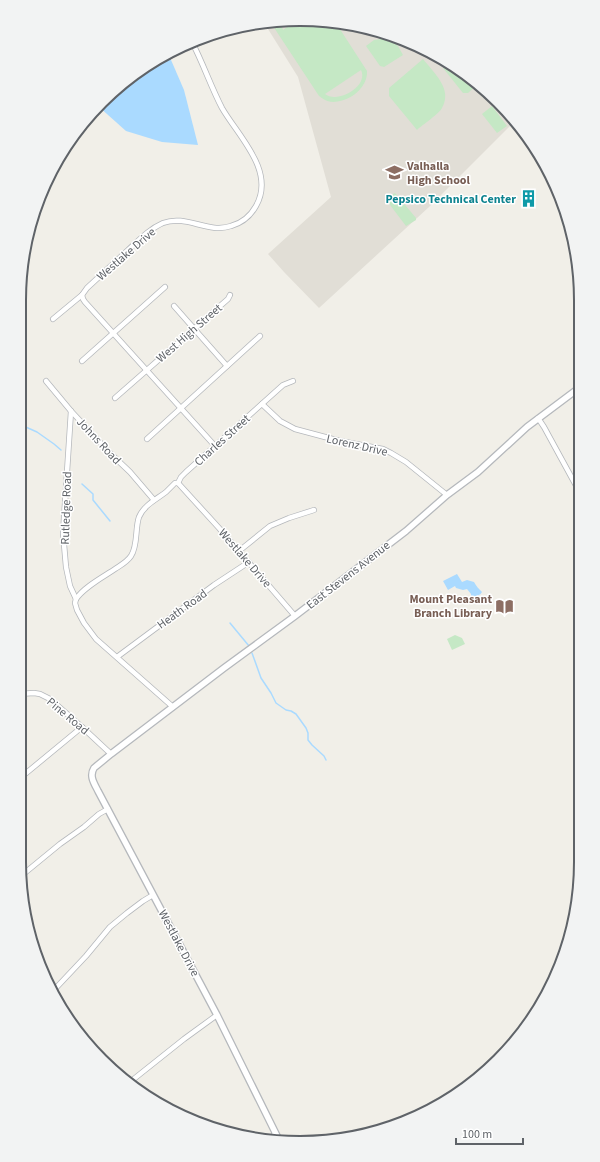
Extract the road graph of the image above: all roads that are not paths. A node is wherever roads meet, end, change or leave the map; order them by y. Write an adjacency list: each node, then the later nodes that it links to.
1 (194, 47): 3 (street, Westlake Drive)
2 (165, 287): 8 (street)
3 (82, 295): 6 (street); 8 (street)
4 (230, 295): 7 (street, West High Street)
5 (174, 306): 7 (street)
6 (53, 319)
7 (194, 328): 11 (street); 12 (street, West High Street)
8 (113, 333): 10 (street); 12 (street)
9 (260, 336): 11 (street)
10 (82, 361)
11 (228, 366): 18 (street)
12 (147, 370): 16 (street, West High Street); 18 (street)
13 (46, 381): 19 (street, Johns Road)
14 (293, 381): 17 (street, Charles Street)
15 (574, 392): 20 (street, East Stevens Avenue)
16 (115, 398)
17 (262, 404): 22 (street, Charles Street); 25 (street, Lorenz Drive)
18 (181, 408): 21 (street); 22 (street)
19 (71, 411): 26 (street, Johns Road); 30 (street, Rutledge Road)
20 (538, 418): 23 (street); 25 (street, East Stevens Avenue)
21 (146, 439)
22 (215, 446): 24 (street, Charles Street)
23 (574, 482)
24 (178, 483): 26 (street, Charles Street); 28 (street, Westlake Drive)
25 (447, 495): 31 (street, East Stevens Avenue)
26 (154, 500): 30 (street, Charles Street)
27 (314, 510): 28 (street)
28 (239, 551): 29 (street, Westlake Drive)
29 (249, 562): 31 (street, Westlake Drive); 32 (street, Heath Road)
30 (76, 599): 32 (street, Rutledge Road)
31 (295, 616): 34 (street, East Stevens Avenue)
32 (117, 657): 34 (street, Rutledge Road)
33 (26, 694): 35 (street, Pine Road)
34 (173, 707): 36 (street, East Stevens Avenue)
35 (82, 726): 36 (street, Pine Road); 37 (street)
36 (111, 754): 38 (street, Westlake Drive)
37 (26, 773)
38 (108, 809): 39 (street); 40 (street, Westlake Drive)
39 (27, 871)
40 (154, 895): 41 (street); 42 (street, Westlake Drive)
41 (56, 987)
42 (217, 1015): 43 (street); 44 (street, Westlake Drive)
43 (133, 1079)
44 (276, 1135)

